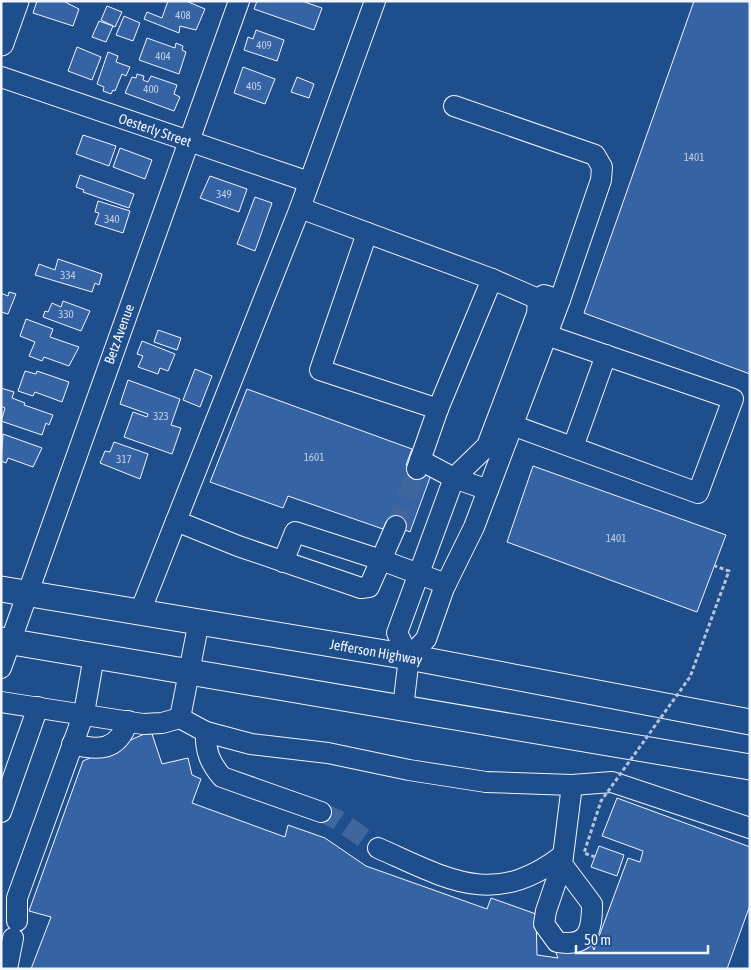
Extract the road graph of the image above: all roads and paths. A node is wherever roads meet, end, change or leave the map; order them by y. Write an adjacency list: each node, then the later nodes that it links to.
1 (16, 1): 4 (main road)
2 (239, 1): 7 (street, Betz Avenue)
3 (375, 1): 8 (street)
4 (1, 43)
5 (1, 77): 7 (street, Oesterly Street)
6 (454, 106): 13 (street)
7 (187, 142): 8 (street, Oesterly Street); 29 (street, Betz Avenue)
8 (308, 182): 9 (street)
9 (300, 208): 10 (street); 21 (street)
10 (367, 232): 11 (street); 16 (street)
11 (492, 279): 12 (street); 16 (street)
12 (538, 299): 13 (street); 14 (street)
13 (560, 300): 14 (street)
14 (539, 332): 15 (street); 17 (street)
15 (606, 355): 18 (street); 18 (street)
16 (438, 409): 19 (street)
17 (505, 422): 18 (street); 19 (street); 20 (street)
18 (573, 447)
19 (454, 478): 20 (street); 26 (street)
20 (488, 490): 27 (street)
21 (176, 521): 24 (street); 30 (street)
22 (396, 526): 23 (street)
23 (381, 560): 24 (street); 24 (street); 26 (street)
24 (283, 562)
25 (715, 566): 52 (path, bridge)
26 (418, 573): 27 (street); 34 (street)
27 (446, 584): 34 (street)
28 (1, 589): 29 (main road, Jefferson Highway)
29 (27, 594): 30 (main road, Jefferson Highway); 32 (street, Betz Avenue)
30 (140, 612): 31 (main road, Jefferson Highway)
31 (199, 621): 34 (main road, Jefferson Highway); 36 (street)
32 (6, 641): 33 (main road); 35 (street, Betz Avenue)
33 (94, 656): 36 (main road); 40 (street)
34 (409, 657): 39 (street); 43 (main road, Jefferson Highway)
35 (1, 668)
36 (190, 673): 39 (main road); 41 (street)
37 (1, 702): 38 (street)
38 (38, 707): 40 (street); 48 (street)
39 (403, 708): 46 (main road)
40 (84, 714): 42 (street); 45 (street)
41 (180, 718): 42 (street); 44 (street)
42 (128, 721): 45 (street)
43 (750, 722)
44 (206, 732): 47 (street); 49 (street)
45 (72, 744): 53 (street)
46 (750, 767)
47 (572, 785): 50 (street); 51 (street)
48 (1, 812)
49 (320, 812)
50 (750, 828)
51 (378, 848)
52 (595, 857)
53 (12, 915): 54 (street)
54 (7, 969)

